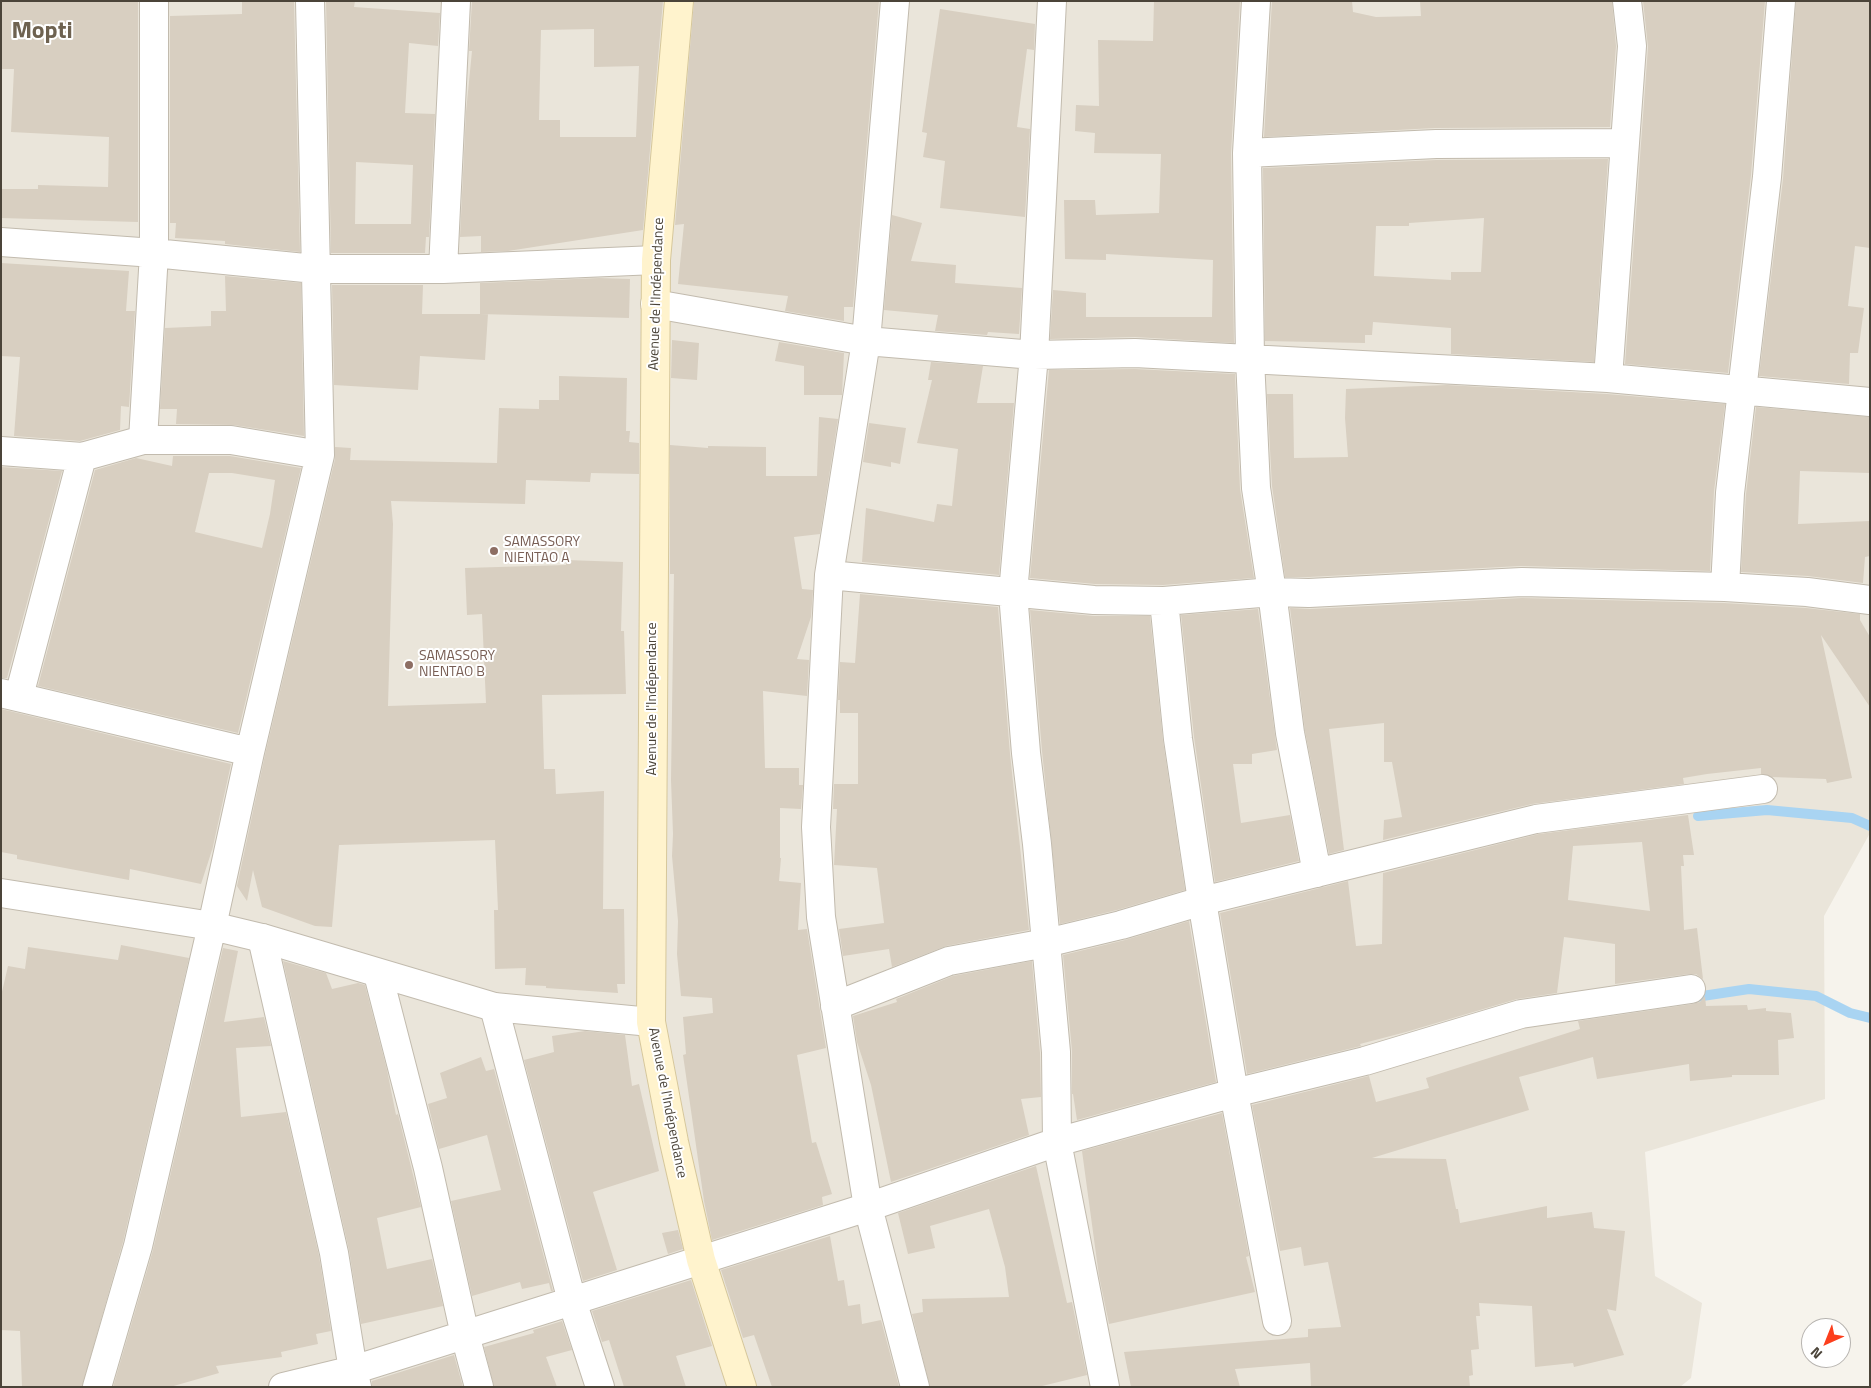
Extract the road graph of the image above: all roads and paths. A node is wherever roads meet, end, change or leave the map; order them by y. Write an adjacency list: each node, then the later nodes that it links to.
1 (154, 1): 13 (street)
2 (310, 1): 15 (street)
3 (456, 1): 16 (street)
4 (679, 1): 14 (main road, Avenue de l'Indépendance)
5 (895, 1): 18 (street)
6 (1052, 1): 19 (street)
7 (1256, 1): 11 (street)
8 (1627, 1): 10 (street)
9 (1781, 1): 22 (street)
10 (1624, 143): 11 (street); 21 (street)
11 (1247, 153): 20 (street)
12 (1, 242): 13 (street)
13 (154, 253): 15 (street); 24 (street)
14 (656, 260): 16 (street); 17 (main road, Avenue de l'Indépendance)
15 (316, 269): 16 (street); 26 (street)
16 (443, 269)
17 (655, 304): 18 (street); 47 (main road, Avenue de l'Indépendance)
18 (866, 341): 19 (street); 28 (street)
19 (1034, 355): 20 (street); 31 (street)
20 (1250, 359): 21 (street); 30 (street)
21 (1608, 378): 22 (street)
22 (1742, 391): 23 (street); 29 (street)
23 (1870, 402)
24 (143, 440): 26 (street); 27 (street)
25 (1, 450): 27 (street)
26 (320, 455): 35 (street)
27 (82, 457): 34 (street)
28 (829, 575): 31 (street); 45 (street)
29 (1725, 586): 30 (street); 32 (street)
30 (1272, 592): 33 (street); 37 (street)
31 (1013, 593): 33 (street); 42 (street)
32 (1870, 600)
33 (1164, 601): 39 (street)
34 (10, 695): 35 (street)
35 (250, 752): 40 (street)
36 (1763, 789): 37 (street)
37 (1317, 873): 39 (street)
38 (1, 893): 40 (street)
39 (1202, 901): 42 (street); 48 (street)
40 (212, 926): 41 (street); 56 (street)
41 (262, 938): 43 (street); 55 (street)
42 (1046, 943): 45 (street); 49 (street)
43 (378, 974): 46 (street); 54 (street)
44 (1691, 989): 48 (street)
45 (835, 1006): 50 (street)
46 (494, 1007): 47 (street); 52 (street)
47 (651, 1022): 51 (main road, Avenue de l'Indépendance)
48 (1234, 1093): 49 (street); 53 (street)
49 (1056, 1142): 50 (street); 62 (street)
50 (868, 1207): 51 (street); 61 (street)
51 (701, 1260): 52 (street); 60 (main road, Avenue de l'Indépendance)
52 (572, 1301): 54 (street); 59 (street)
53 (1277, 1321)
54 (464, 1335): 55 (street); 58 (street)
55 (355, 1378): 57 (street)
56 (97, 1387)
57 (283, 1387)
58 (479, 1387)
59 (600, 1387)
60 (742, 1387)
61 (916, 1387)
62 (1105, 1387)

